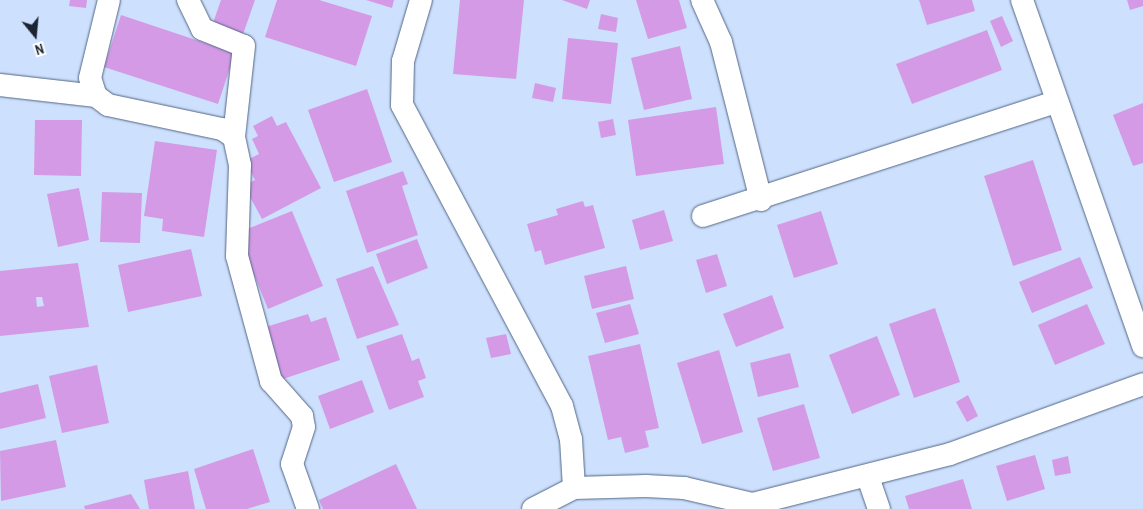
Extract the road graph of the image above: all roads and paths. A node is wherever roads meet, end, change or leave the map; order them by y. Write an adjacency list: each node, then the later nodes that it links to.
1 (109, 0): 7 (street)
2 (188, 0): 9 (street)
3 (421, 0): 15 (street)
4 (702, 0): 10 (street)
5 (1022, 0): 8 (street)
6 (0, 85): 7 (street)
7 (96, 96): 9 (street)
8 (1056, 102): 10 (street); 12 (street)
9 (234, 137): 17 (street)
10 (761, 200): 11 (street)
11 (703, 216)
12 (1143, 346)
13 (1143, 384): 14 (street)
14 (868, 478): 16 (street); 19 (street)
15 (574, 488): 16 (street); 18 (street)
16 (725, 504)
17 (308, 509)
18 (533, 509)
19 (879, 509)

